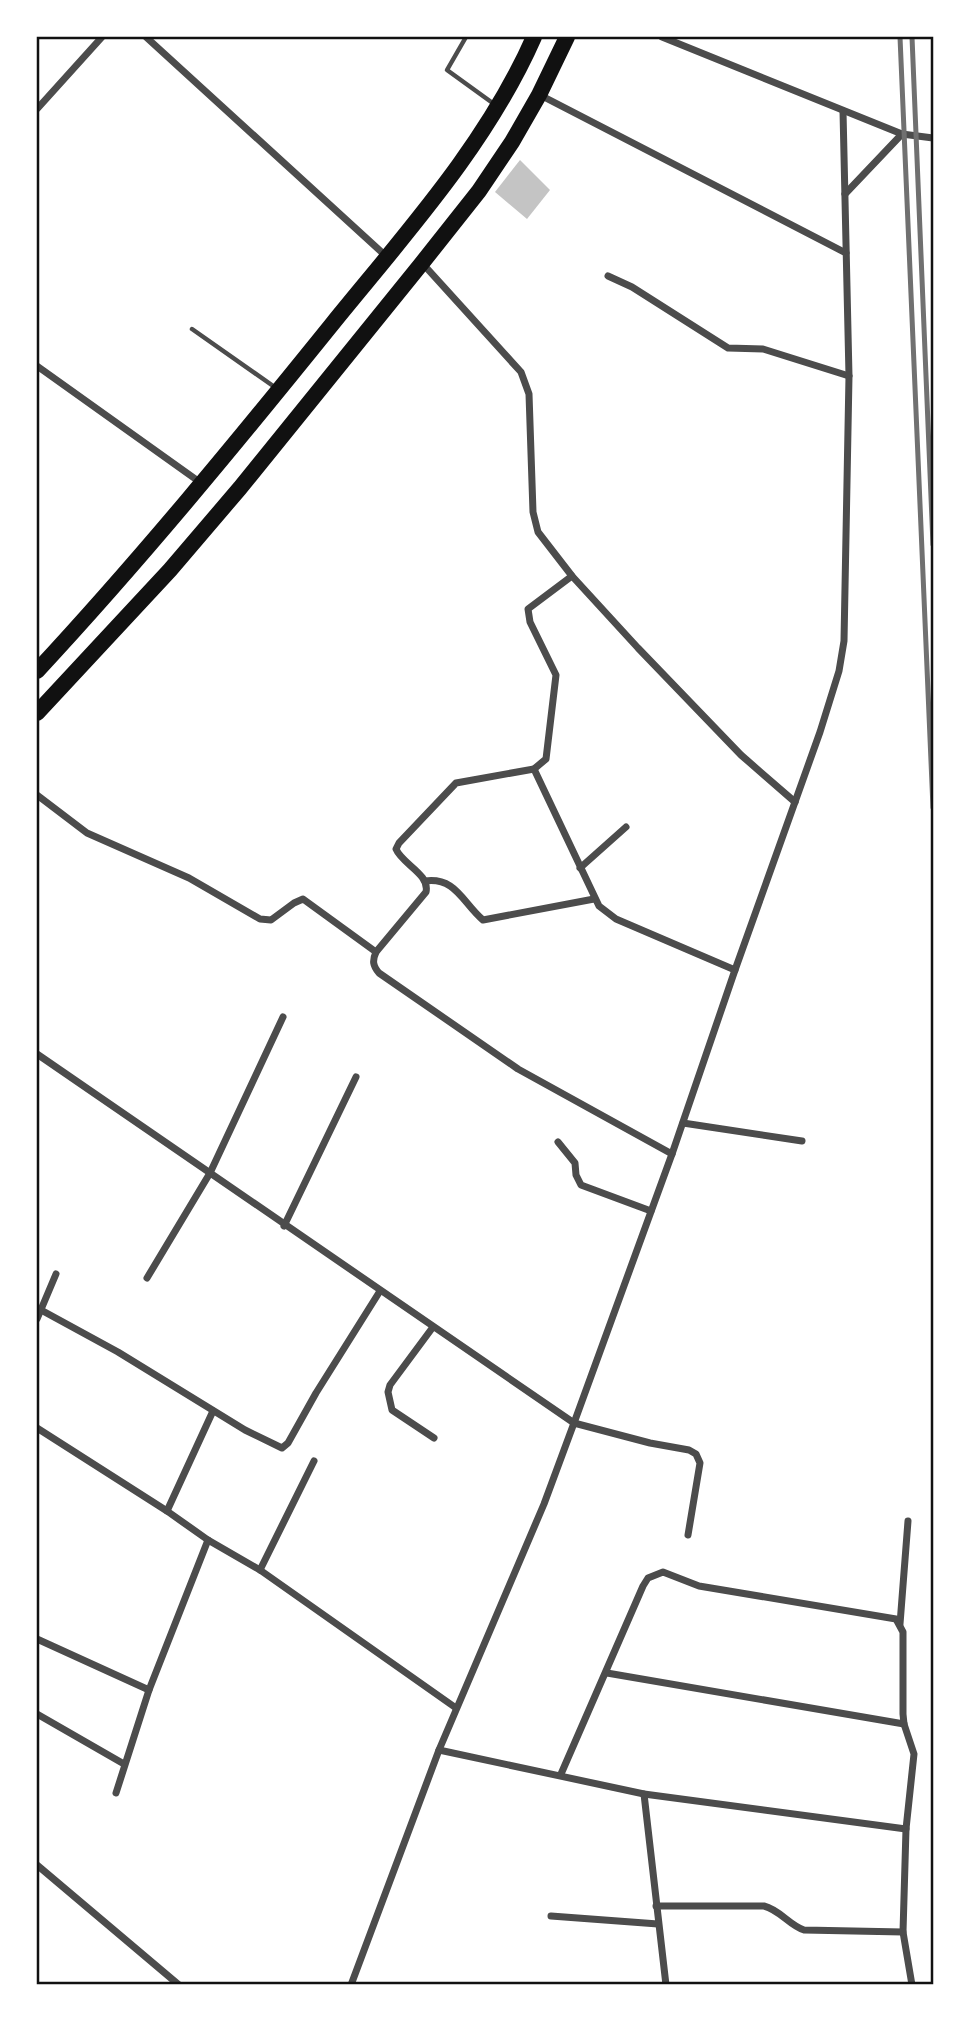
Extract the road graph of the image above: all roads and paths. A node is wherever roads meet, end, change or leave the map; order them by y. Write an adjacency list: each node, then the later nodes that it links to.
1 (102, 37): 9 (street)
2 (146, 37): 15 (street)
3 (466, 37): 8 (lane)
4 (534, 37): 8 (main road)
5 (567, 37): 7 (main road)
6 (662, 37): 10 (street)
7 (539, 95): 14 (street); 16 (main road)
8 (497, 107): 15 (main road)
9 (37, 109)
10 (844, 111): 11 (street); 13 (street)
11 (902, 134): 12 (street); 13 (street)
12 (933, 138)
13 (845, 194): 14 (street)
14 (846, 253): 24 (street)
15 (387, 257): 18 (main road)
16 (422, 263): 19 (main road); 27 (street)
17 (608, 276): 24 (street)
18 (346, 307): 19 (main road); 21 (main road)
19 (372, 325): 22 (main road)
20 (192, 329): 25 (lane)
21 (321, 338): 22 (main road); 25 (main road)
22 (346, 357): 29 (main road)
23 (37, 366): 26 (street)
24 (849, 376): 32 (street)
25 (280, 390): 26 (main road)
26 (202, 484): 28 (main road)
27 (572, 576): 30 (street); 32 (street)
28 (37, 671)
29 (37, 713)
30 (534, 769): 34 (street); 35 (street)
31 (37, 795): 37 (street)
32 (795, 802): 38 (street)
33 (626, 827): 34 (street)
34 (580, 868): 36 (street)
35 (425, 880): 36 (street); 37 (street)
36 (594, 899): 38 (street)
37 (376, 952): 45 (street)
38 (735, 970): 42 (street)
39 (283, 1017): 46 (street)
40 (38, 1058): 46 (street)
41 (356, 1077): 48 (street)
42 (683, 1123): 43 (street); 45 (street)
43 (802, 1141)
44 (558, 1142): 47 (street)
45 (672, 1154): 47 (street)
46 (210, 1173): 48 (street); 50 (street)
47 (651, 1211): 56 (street)
48 (284, 1226): 51 (street)
49 (56, 1274): 52 (street)
50 (147, 1278)
51 (380, 1291): 54 (street); 55 (street)
52 (41, 1310): 53 (street); 55 (street)
53 (37, 1319)
54 (433, 1327): 56 (street); 58 (street)
55 (213, 1411): 60 (street)
56 (574, 1423): 62 (street); 69 (street)
57 (37, 1429): 60 (street)
58 (434, 1438)
59 (314, 1461): 64 (street)
60 (167, 1511): 63 (street)
61 (908, 1521): 65 (street)
62 (688, 1535)
63 (208, 1540): 64 (street); 68 (street)
64 (260, 1570): 69 (street)
65 (900, 1625): 67 (street); 71 (street)
66 (37, 1639): 68 (street)
67 (607, 1673): 71 (street); 74 (street)
68 (149, 1690): 73 (street)
69 (456, 1708): 72 (street)
70 (37, 1714): 73 (street)
71 (904, 1724): 77 (street)
72 (439, 1750): 74 (street); 85 (street)
73 (124, 1764): 75 (street)
74 (561, 1774): 76 (street)
75 (116, 1793)
76 (644, 1794): 77 (street); 79 (street)
77 (906, 1829): 82 (street)
78 (37, 1865): 83 (street)
79 (656, 1906): 81 (street); 82 (street)
80 (551, 1916): 81 (street)
81 (658, 1924): 86 (street)
82 (903, 1932): 87 (street)
83 (169, 1982): 84 (street)
84 (179, 1985)
85 (351, 1985)
86 (666, 1985)
87 (912, 1985)

